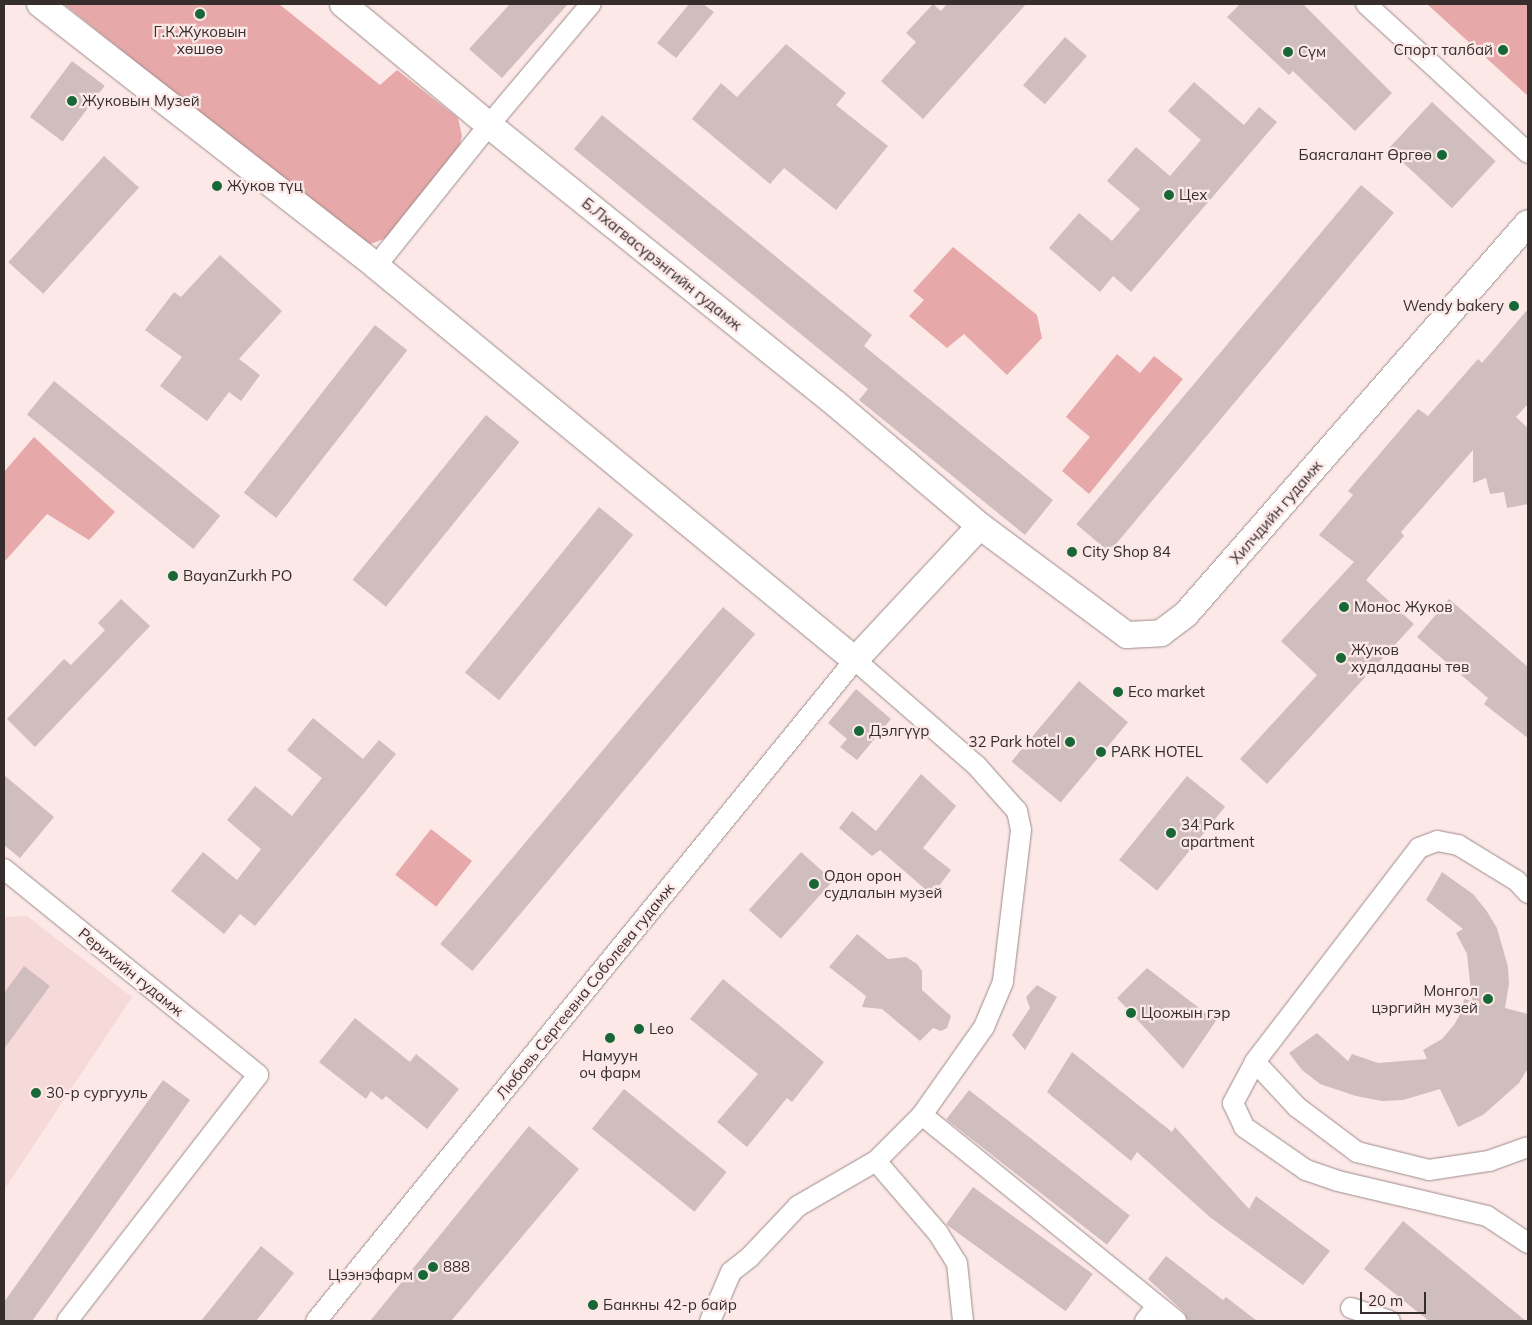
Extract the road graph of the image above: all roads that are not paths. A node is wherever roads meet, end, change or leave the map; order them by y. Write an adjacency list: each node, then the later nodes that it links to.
1 (40, 4): 8 (street)
2 (344, 4): 5 (street, Б.Лхагвасүрэнгийн гудамж)
3 (592, 4): 5 (street)
4 (1366, 4): 6 (street)
5 (489, 125): 8 (street); 9 (street, Б.Лхагвасүрэнгийн гудамж)
6 (1528, 153)
7 (1528, 223): 9 (street, Хилчдийн гудамж)
8 (376, 266): 10 (street)
9 (980, 526): 10 (street)
10 (855, 660): 14 (street); 21 (street, Любовь Сергеевна Соболева гудамж)
11 (4, 869): 20 (street, Рерихийн гудамж)
12 (1528, 893): 13 (street)
13 (1255, 1062): 15 (street); 17 (street)
14 (922, 1115): 16 (street); 19 (street)
15 (1528, 1147)
16 (876, 1161): 22 (street); 23 (street)
17 (1528, 1242)
18 (1352, 1308): 25 (street)
19 (1151, 1314): 24 (street)
20 (67, 1321)
21 (316, 1321)
22 (710, 1321)
23 (963, 1321)
24 (1176, 1321)
25 (1390, 1321)

